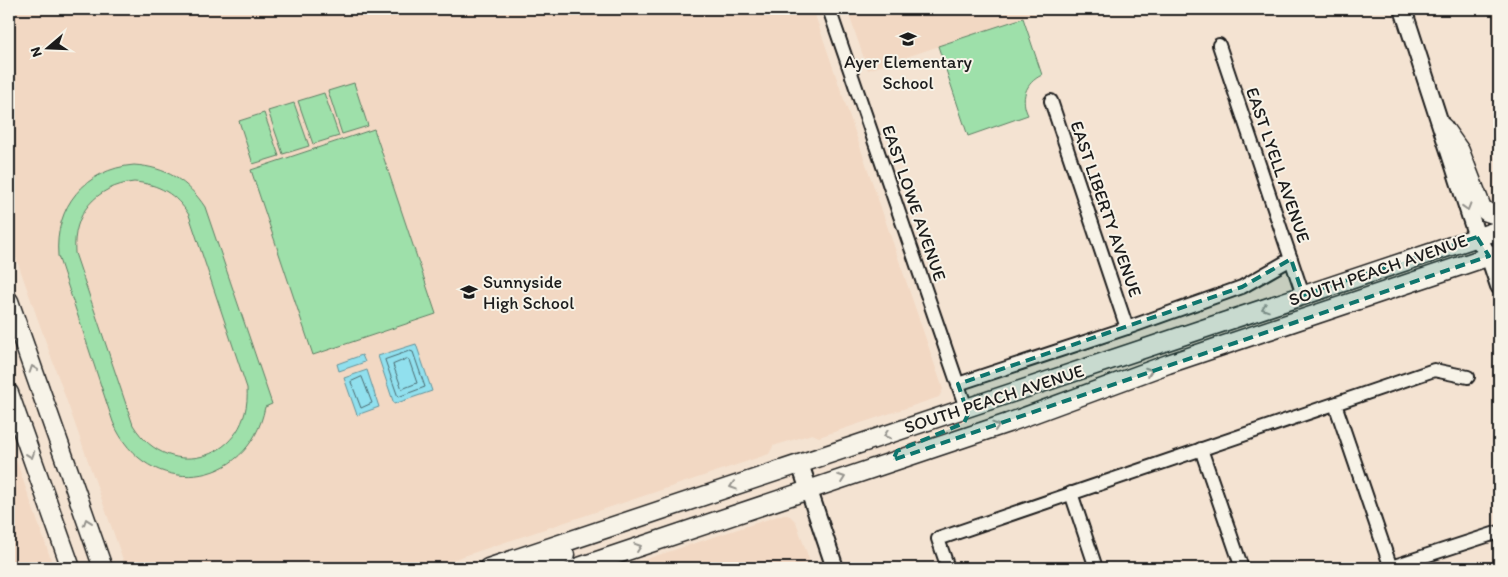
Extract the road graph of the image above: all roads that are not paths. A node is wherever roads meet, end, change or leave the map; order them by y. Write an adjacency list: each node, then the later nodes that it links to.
1 (829, 9): 16 (street, EAST LOWE AVENUE)
2 (1403, 9): 5 (street)
3 (1220, 46): 10 (street, EAST LYELL AVENUE)
4 (1051, 102): 14 (street, EAST LIBERTY AVENUE)
5 (1443, 127): 6 (main road); 8 (street, one-way to 8)
6 (1499, 216)
7 (1499, 230): 8 (main road, SOUTH PEACH AVENUE)
8 (1477, 237): 9 (street); 12 (main road, SOUTH PEACH AVENUE)
9 (1494, 255): 11 (street); 21 (main road, SOUTH PEACH AVENUE, one-way to 9)
10 (1291, 259): 12 (street, EAST LYELL AVENUE); 14 (street, SOUTH PEACH AVENUE)
11 (1499, 286)
12 (1303, 296): 19 (main road, SOUTH PEACH AVENUE, one-way to 19)
13 (9, 301): 28 (main road, one-way to 13)
14 (1127, 328): 16 (street, SOUTH PEACH AVENUE)
15 (1468, 376): 18 (street)
16 (958, 384): 19 (street, EAST LOWE AVENUE)
17 (9, 392): 27 (main road, one-way to 27)
18 (1334, 404): 20 (street); 35 (street)
19 (966, 408): 21 (main road); 22 (main road, SOUTH PEACH AVENUE, one-way to 22)
20 (1201, 449): 24 (street); 34 (street)
21 (893, 460): 23 (main road, SOUTH PEACH AVENUE, one-way to 21)
22 (800, 464): 23 (street); 26 (main road, SOUTH PEACH AVENUE, one-way to 26)
23 (808, 490): 30 (main road, SOUTH PEACH AVENUE, one-way to 23); 31 (street)
24 (1071, 493): 32 (street); 33 (street)
25 (1499, 532): 35 (street)
26 (527, 564): 29 (main road)
27 (71, 568)
28 (103, 568)
29 (488, 568)
30 (576, 568)
31 (835, 568)
32 (948, 568)
33 (1096, 568)
34 (1242, 568)
35 (1391, 568)

